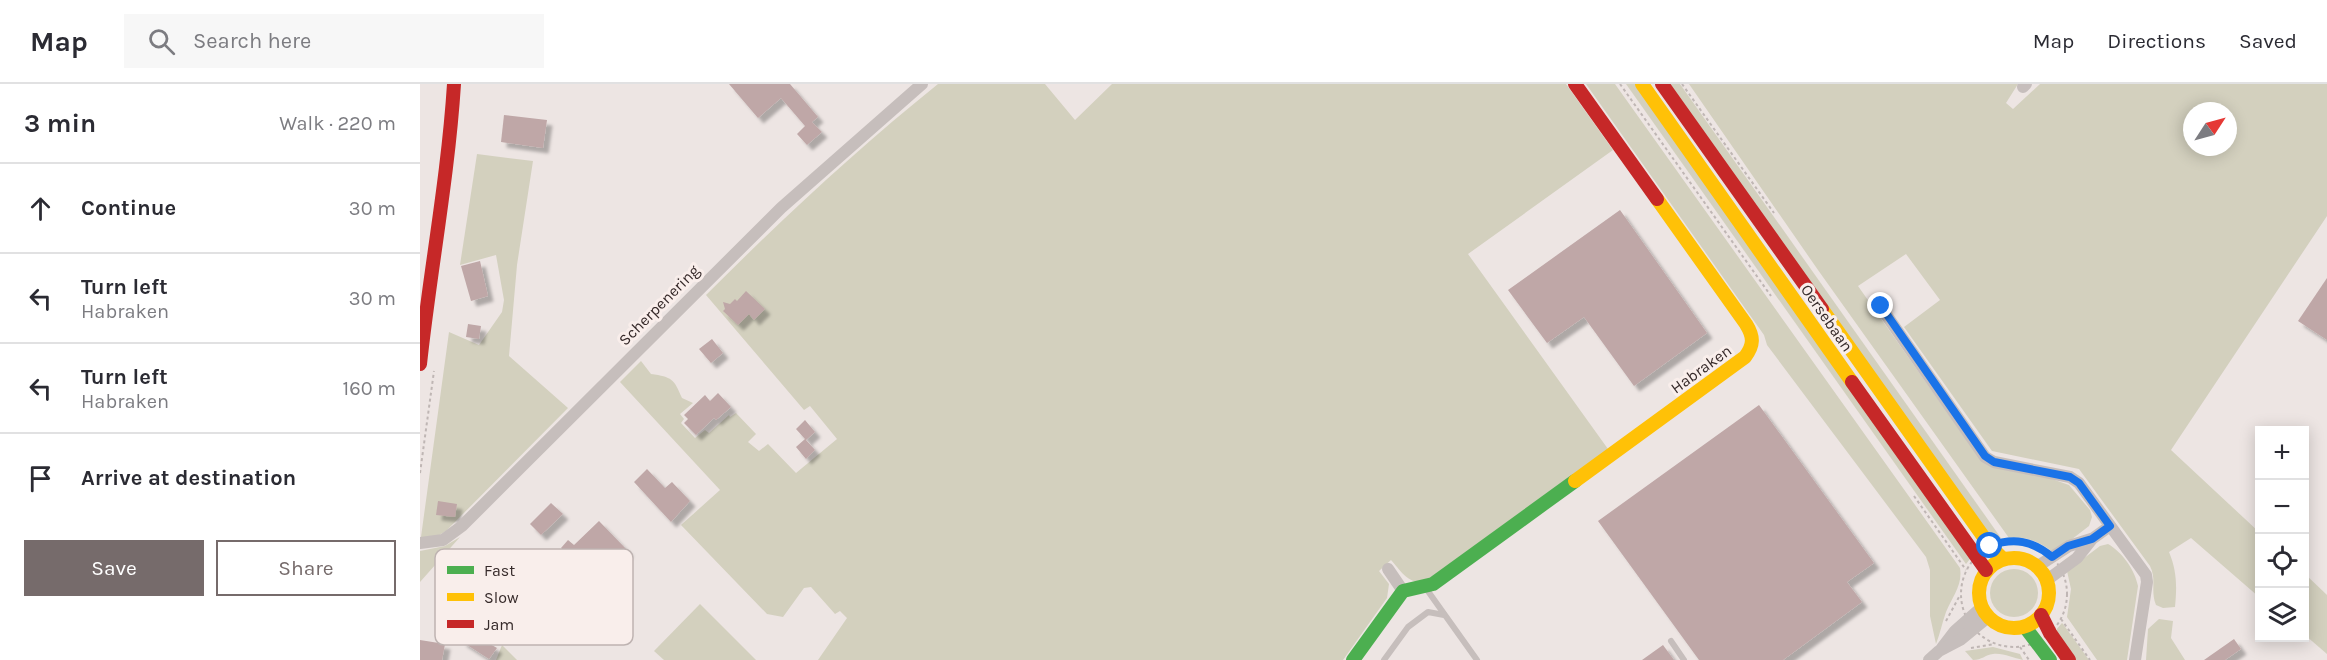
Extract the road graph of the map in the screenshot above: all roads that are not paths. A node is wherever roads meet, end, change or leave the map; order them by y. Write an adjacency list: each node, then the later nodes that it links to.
1 (454, 84): 7 (main road)
2 (922, 84): 10 (street, Scherpenering)
3 (1575, 84): 16 (main road, Habraken)
4 (1642, 84): 14 (main road, Oersebaan)
5 (1662, 84): 11 (main road, Oersebaan)
6 (1881, 306): 8 (street)
7 (420, 364)
8 (2110, 526): 9 (street); 30 (street)
9 (2092, 539): 12 (street); 15 (street)
10 (420, 543)
11 (2003, 559): 12 (main road); 14 (main road)
12 (2038, 566): 15 (main road)
13 (1388, 569): 17 (street)
14 (1986, 570): 18 (main road)
15 (2047, 580): 20 (main road)
16 (1424, 586): 17 (main road, Habraken); 19 (lane)
17 (1403, 591): 23 (main road)
18 (1985, 612): 21 (main road); 27 (street)
19 (1444, 615): 24 (lane); 25 (lane)
20 (2042, 615): 21 (main road); 29 (main road)
21 (2025, 627): 28 (main road)
22 (1671, 641): 26 (lane)
23 (1353, 660)
24 (1384, 660)
25 (1477, 660)
26 (1684, 660)
27 (1929, 660)
28 (2050, 660)
29 (2069, 660)
30 (2135, 660)

